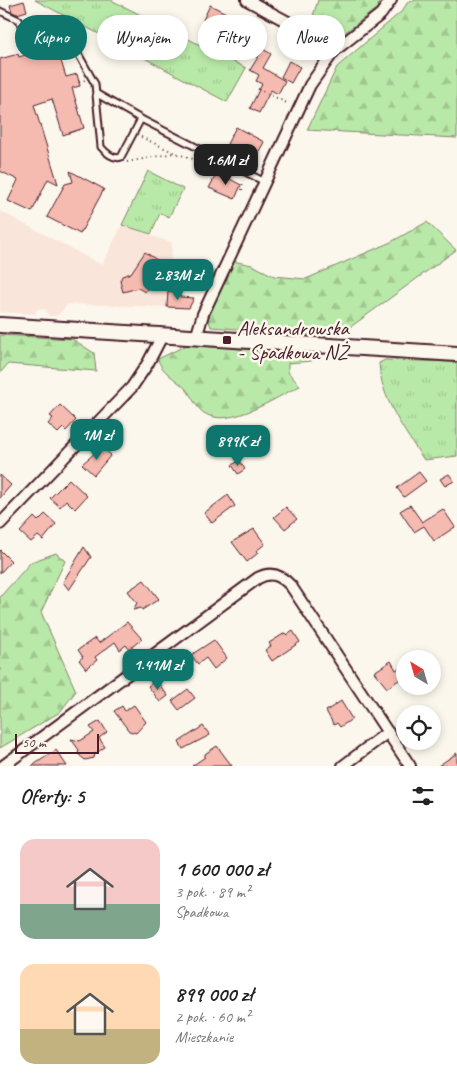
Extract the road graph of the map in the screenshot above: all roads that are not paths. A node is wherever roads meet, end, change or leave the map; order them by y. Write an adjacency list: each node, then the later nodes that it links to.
1 (247, 0): 4 (street)
2 (391, 0): 5 (street)
3 (0, 11): 7 (lane)
4 (277, 16)
5 (345, 42)
6 (328, 60): 9 (street)
7 (97, 94): 8 (lane); 8 (lane)
8 (141, 119): 9 (lane)
9 (266, 182): 12 (street)
10 (0, 325): 11 (main road)
11 (162, 336): 12 (main road); 14 (street)
12 (196, 338): 13 (main road)
13 (457, 354)
14 (0, 524)
15 (388, 732): 16 (street); 17 (street); 18 (street)
16 (3, 766)
17 (343, 766)
18 (410, 766)

